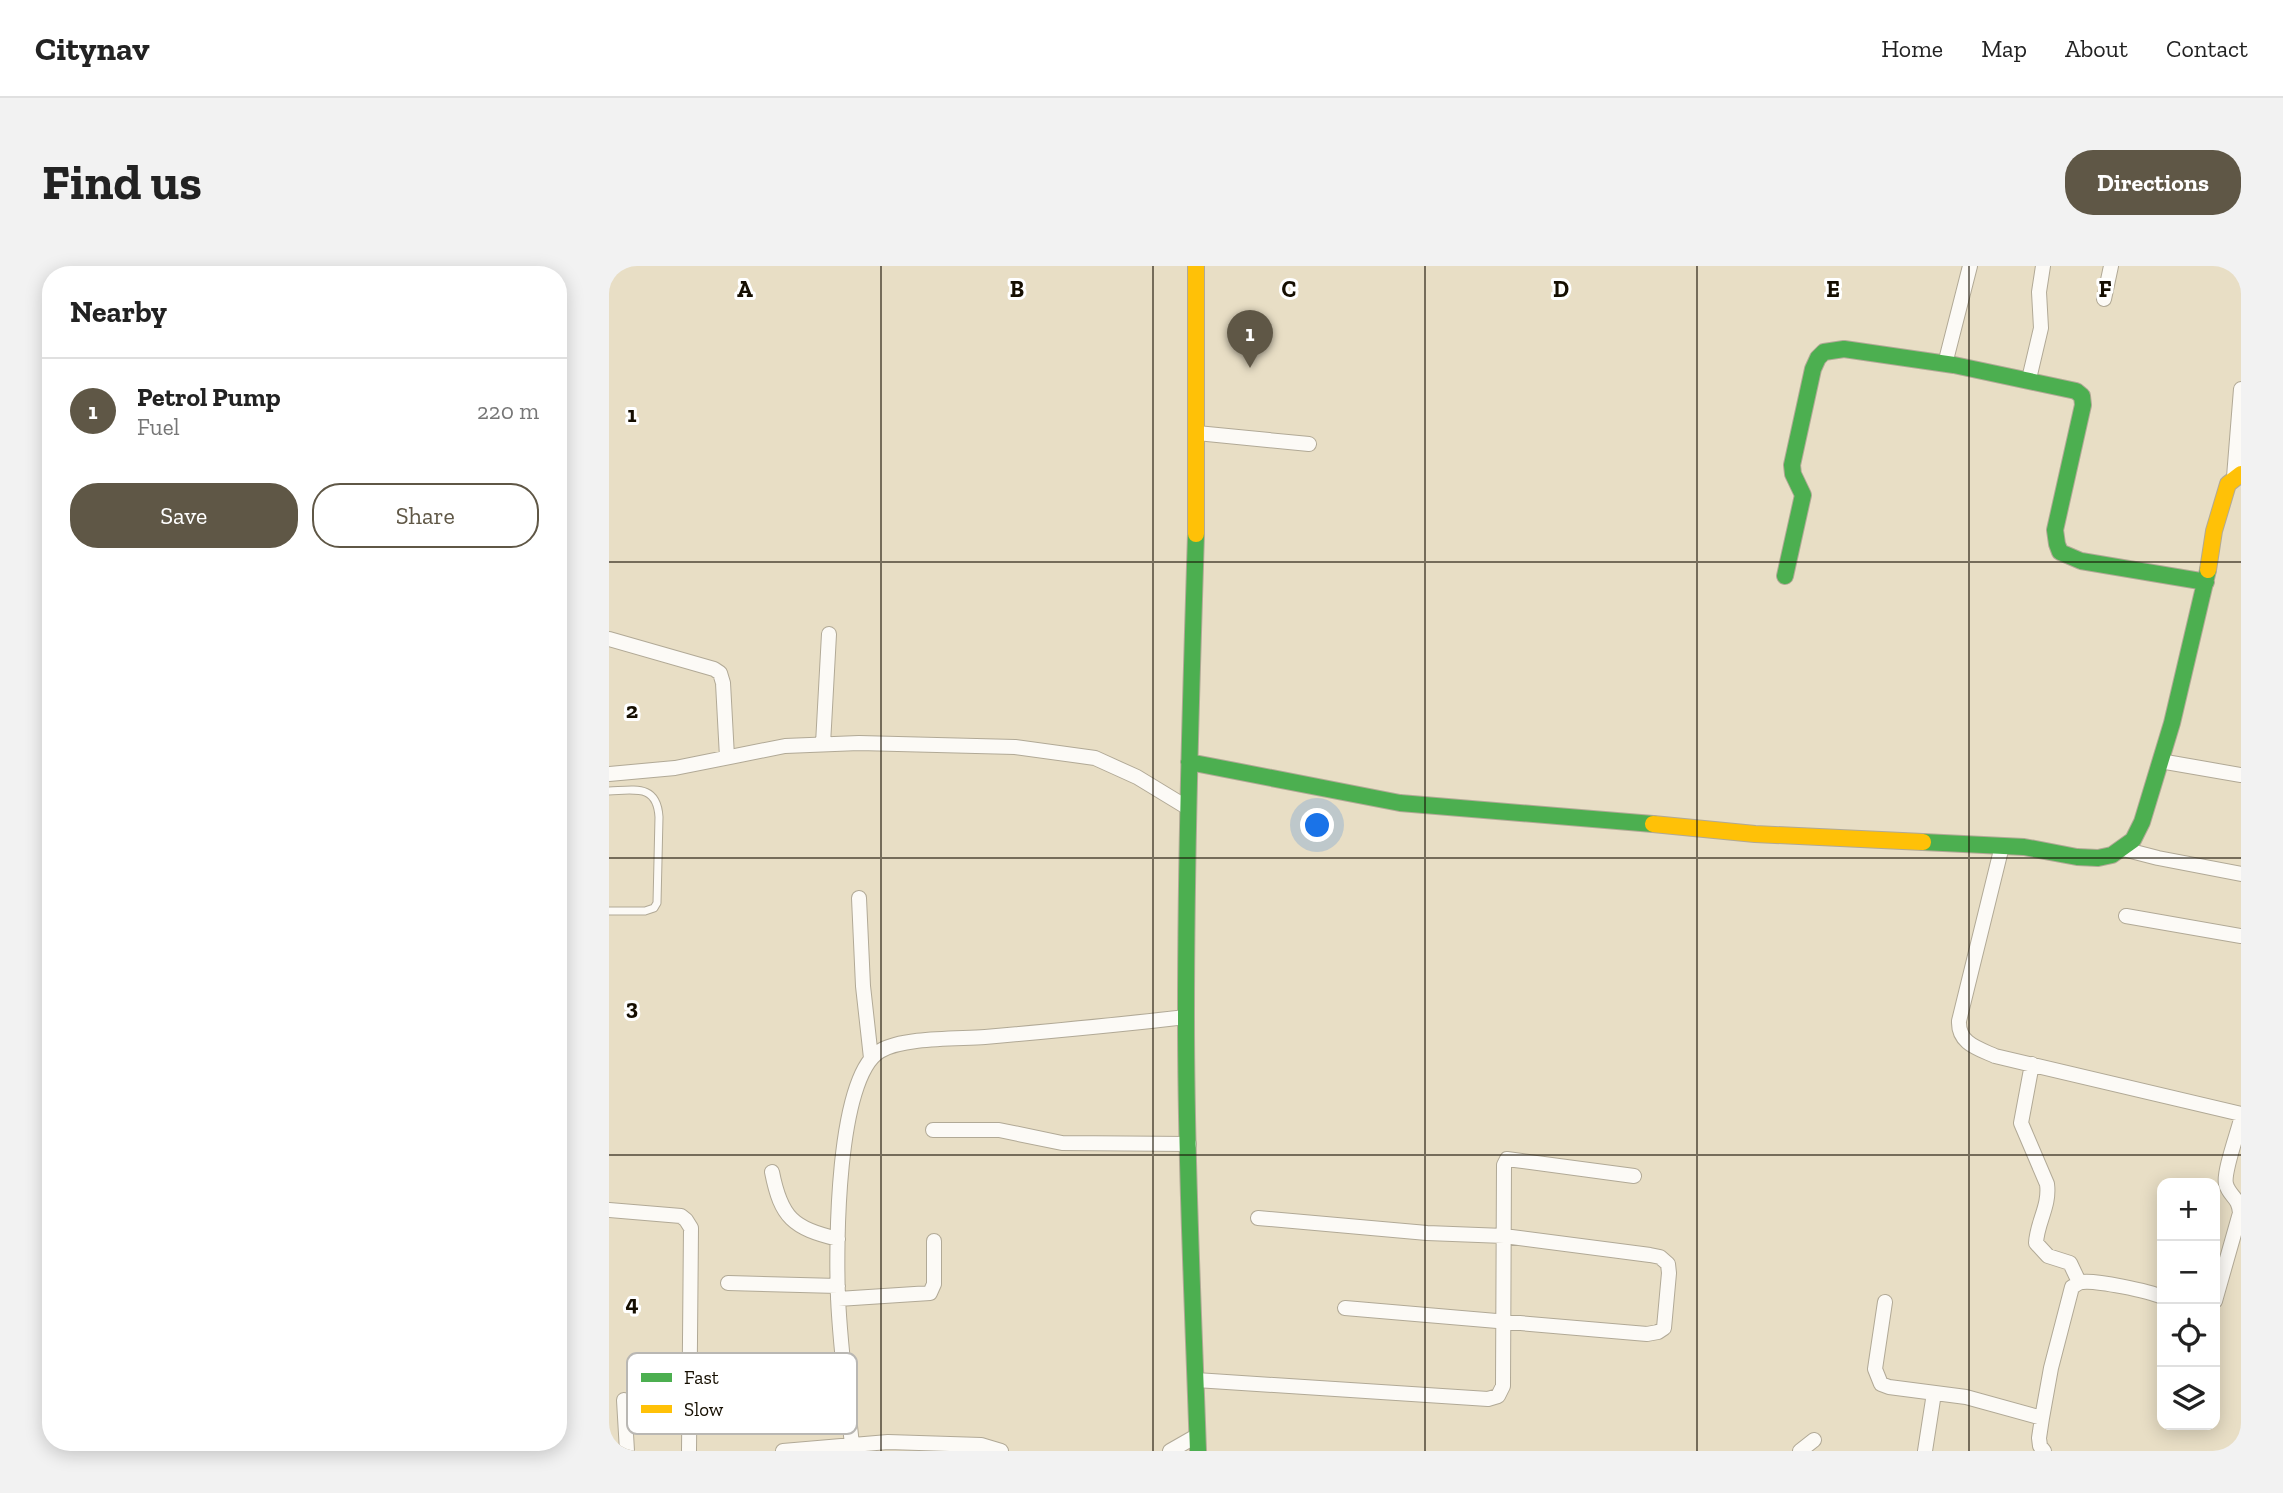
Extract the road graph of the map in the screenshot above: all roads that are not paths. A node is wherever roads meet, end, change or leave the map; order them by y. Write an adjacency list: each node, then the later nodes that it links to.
1 (1196, 266): 9 (main road)
2 (1970, 266): 6 (street)
3 (2043, 266): 7 (street)
4 (2111, 266): 5 (street)
5 (2104, 299)
6 (1945, 364): 7 (main road); 12 (main road)
7 (2029, 379): 13 (main road)
8 (2241, 388): 11 (street)
9 (1197, 433): 10 (street); 19 (main road)
10 (1309, 444)
11 (2237, 476): 13 (main road)
12 (1785, 576)
13 (2206, 582): 18 (main road)
14 (829, 634): 16 (street)
15 (609, 639): 17 (street)
16 (823, 744): 17 (street); 23 (street)
17 (727, 757): 20 (street)
18 (2160, 761): 21 (street); 25 (main road)
19 (1189, 762): 23 (main road); 24 (main road)
20 (609, 774)
21 (2241, 775)
22 (609, 791): 28 (lane)
23 (1188, 807): 31 (main road)
24 (2002, 846): 25 (main road); 33 (street)
25 (2123, 849): 26 (street)
26 (2241, 874)
27 (859, 898): 32 (street)
28 (609, 911)
29 (2126, 916): 30 (street)
30 (2241, 936)
31 (1186, 1017): 32 (street); 37 (main road)
32 (871, 1058): 44 (street)
33 (2032, 1065): 34 (street); 46 (street)
34 (2241, 1114)
35 (2241, 1119): 40 (street)
36 (933, 1130): 37 (street)
37 (1189, 1144): 56 (main road)
38 (772, 1172): 44 (street)
39 (1634, 1176): 43 (street)
40 (2222, 1194): 48 (street)
41 (609, 1210): 54 (street)
42 (1258, 1218): 43 (street)
43 (1504, 1236): 53 (street); 53 (street)
44 (838, 1239): 49 (street)
45 (934, 1241): 49 (street)
46 (2079, 1282): 50 (street); 59 (street)
47 (728, 1283): 49 (street)
48 (2220, 1283)
49 (838, 1292): 55 (street)
50 (2157, 1295)
51 (1885, 1302): 57 (street)
52 (1345, 1308): 53 (street)
53 (1503, 1321): 56 (street)
54 (690, 1353)
55 (844, 1353)
56 (1196, 1380): 62 (main road)
57 (1934, 1393): 59 (street); 69 (street)
58 (624, 1400): 64 (street)
59 (2042, 1418): 70 (street)
60 (851, 1434): 63 (street)
61 (1814, 1440): 68 (street)
62 (1198, 1443): 67 (street)
63 (852, 1445): 65 (street); 66 (street)
64 (627, 1451)
65 (783, 1451)
66 (1001, 1451)
67 (1170, 1451)
68 (1800, 1451)
69 (1925, 1451)
70 (2044, 1451)

